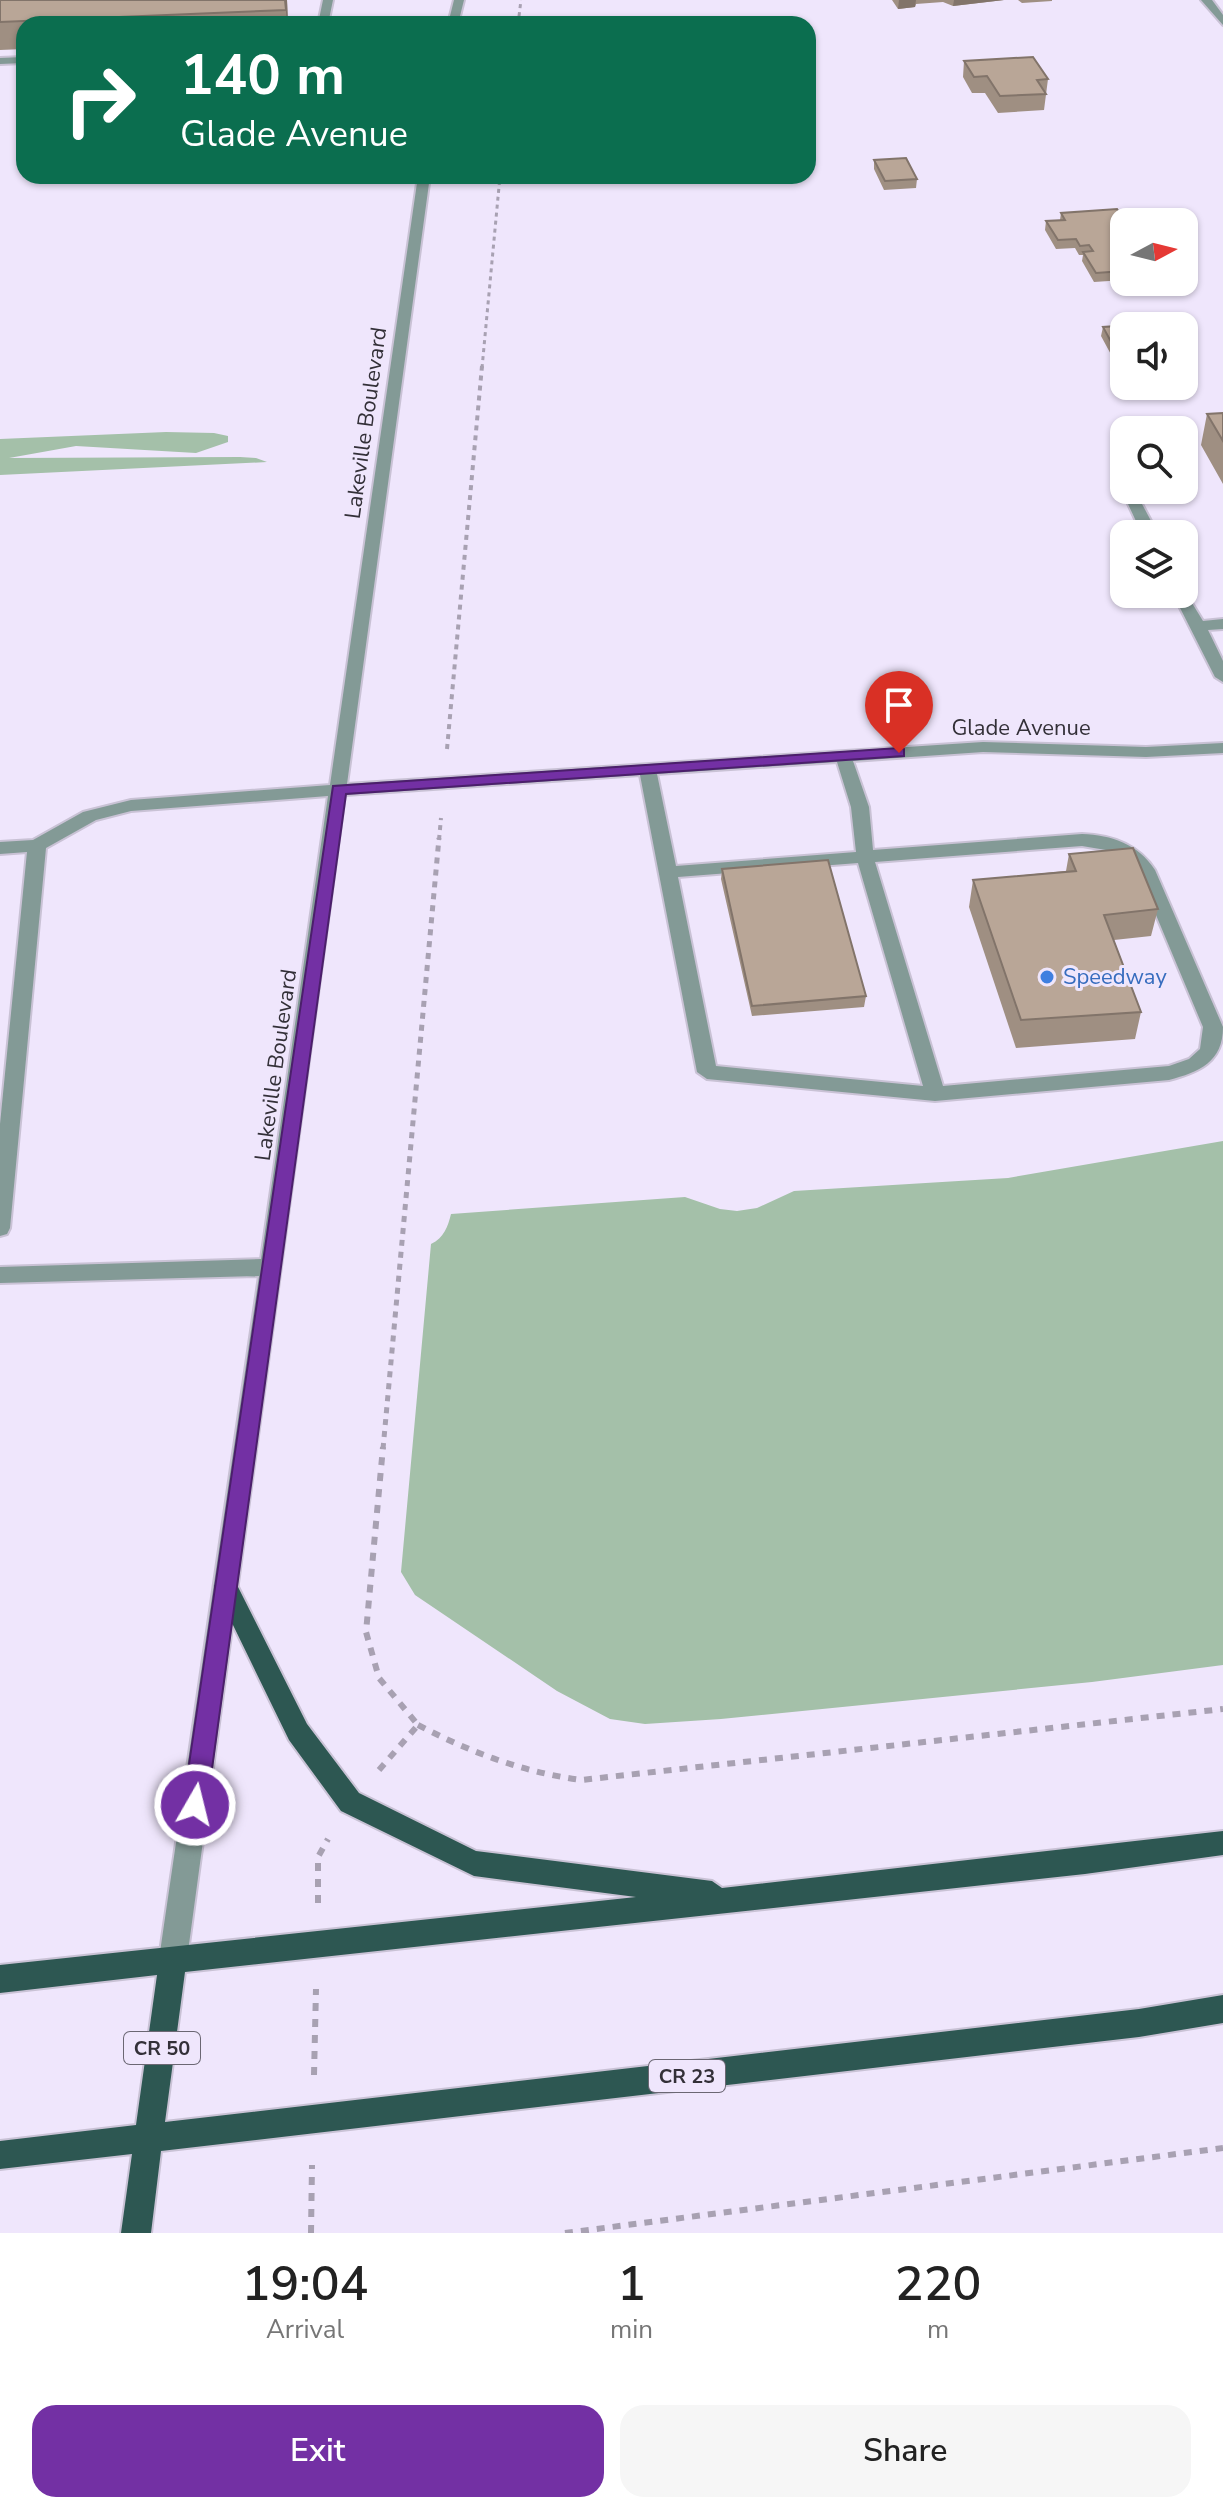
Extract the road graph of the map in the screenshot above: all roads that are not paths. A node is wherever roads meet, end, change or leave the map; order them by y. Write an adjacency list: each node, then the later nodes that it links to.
1 (1206, 0): 2 (street)
2 (1223, 22)
3 (423, 184): 13 (street, Lakeville Boulevard)
4 (1135, 504): 5 (street)
5 (1143, 520)
6 (1188, 608): 8 (street)
7 (1223, 624): 8 (street)
8 (1198, 626): 9 (street)
9 (1223, 677)
10 (1223, 748): 11 (street, Glade Avenue)
11 (843, 756): 12 (street, Glade Avenue); 16 (street)
12 (648, 770): 13 (street, Glade Avenue); 17 (street)
13 (339, 789): 14 (street, Glade Avenue); 20 (street, Lakeville Boulevard)
14 (37, 845): 15 (street); 19 (street)
15 (0, 848)
16 (865, 857): 17 (street); 18 (street); 18 (street)
17 (668, 872): 18 (street)
18 (935, 1094)
19 (0, 1228)
20 (272, 1267): 21 (street); 22 (street, Lakeville Boulevard)
21 (0, 1275)
22 (226, 1586): 24 (main road); 25 (street, Lakeville Boulevard)
23 (1223, 1843): 24 (main road)
24 (743, 1898): 25 (main road)
25 (173, 1959): 26 (main road); 28 (main road, CR 50)
26 (0, 1979)
27 (1223, 2009): 28 (main road, CR 23)
28 (150, 2137): 29 (main road, CR 23); 30 (main road, CR 50)
29 (0, 2155)
30 (136, 2233)

